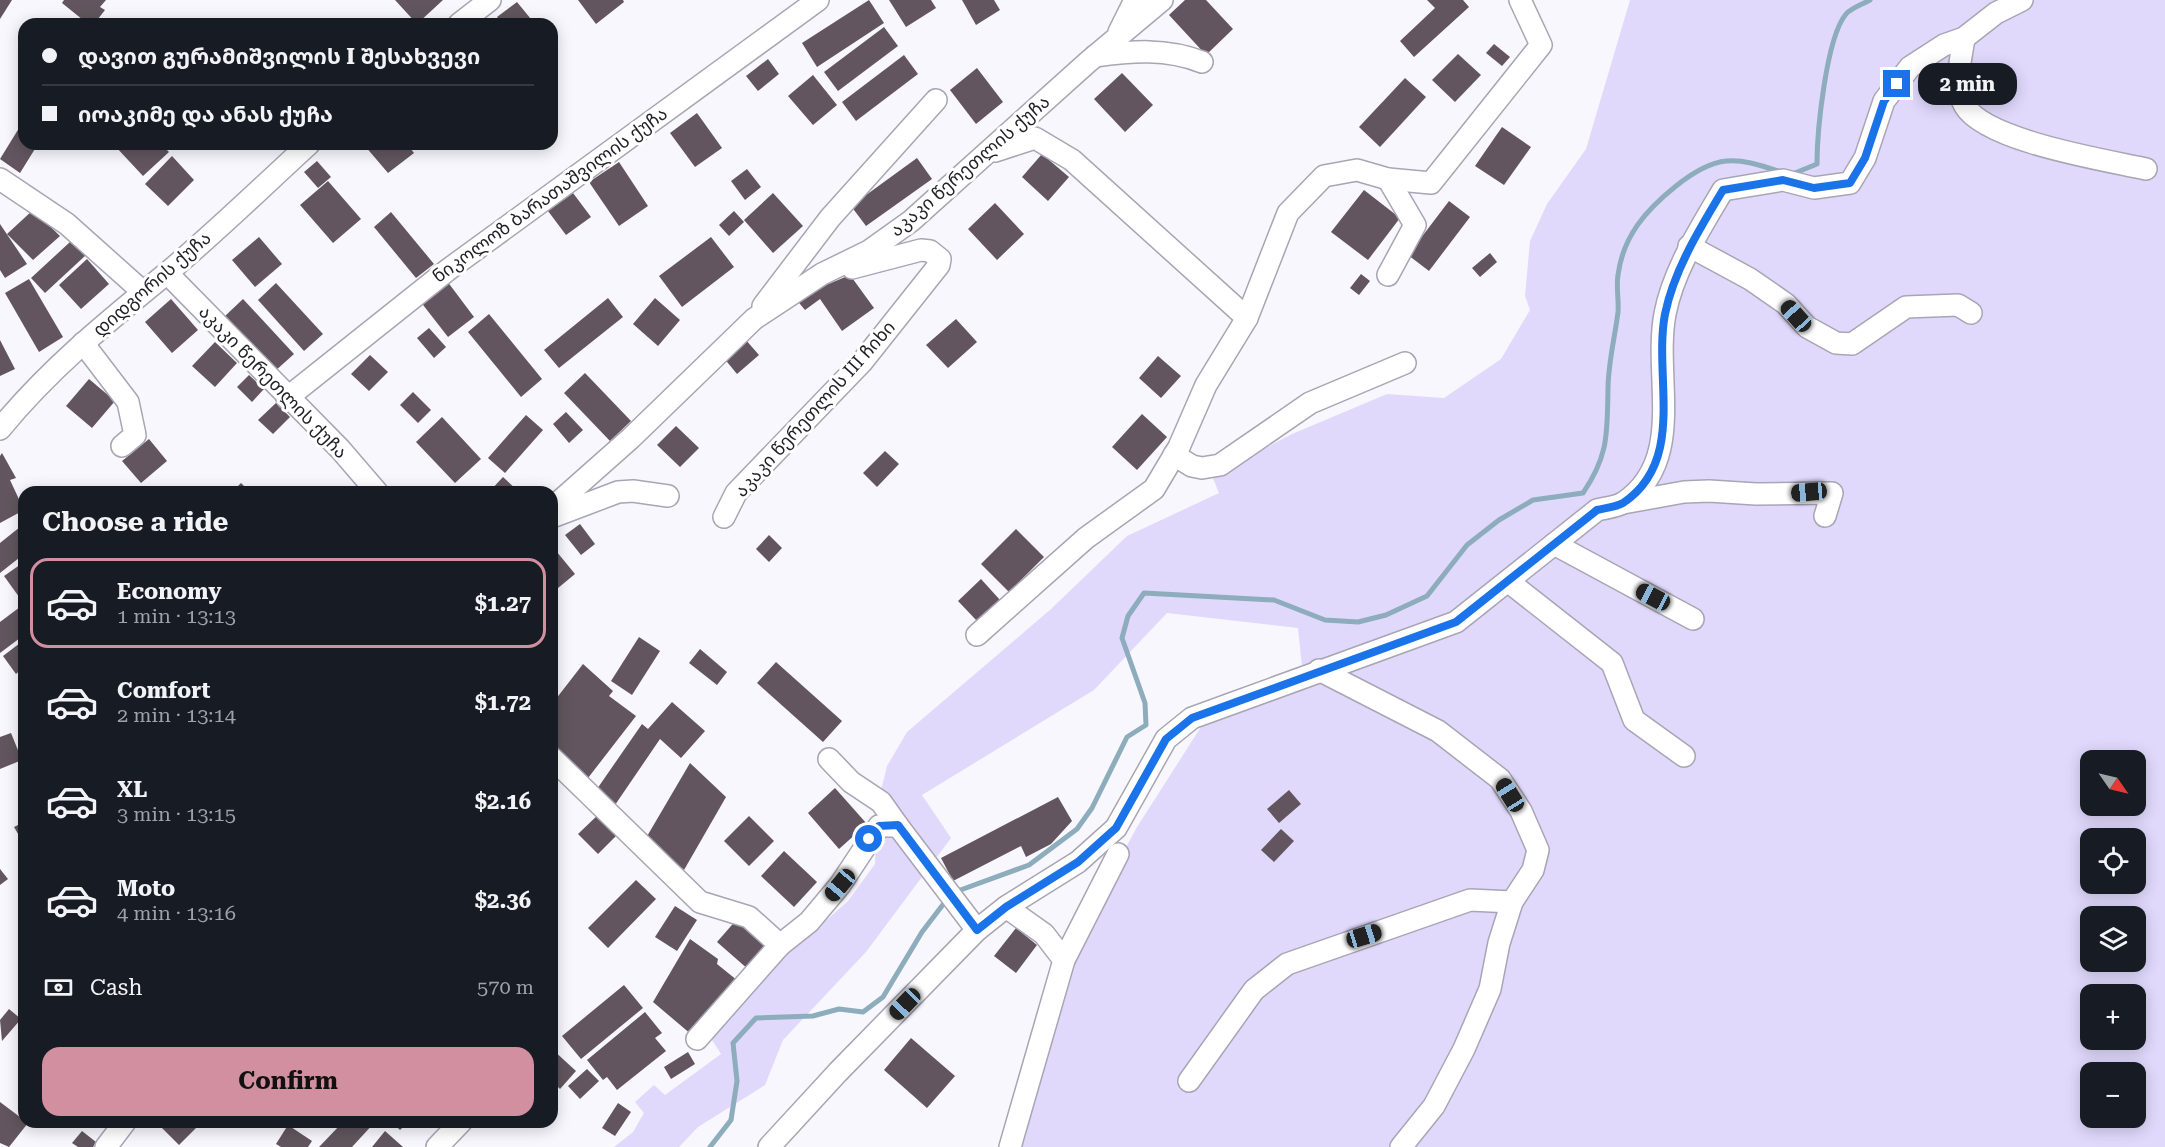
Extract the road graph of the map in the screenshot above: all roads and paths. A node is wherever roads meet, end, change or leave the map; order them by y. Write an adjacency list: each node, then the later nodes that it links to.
1 (490, 0): 8 (street)
2 (818, 0): 29 (street, ნიკოლოზ ბარათაშვილის ქუჩა)
3 (1135, 0): 9 (street)
4 (1162, 0): 9 (street, აკაკი წერეთლის ქუჩა)
5 (1520, 0): 18 (street)
6 (2022, 0): 7 (street)
7 (1999, 6): 10 (street)
8 (467, 18)
9 (1116, 38): 11 (street, აკაკი წერეთლის ქუჩა)
10 (1964, 38): 16 (street); 19 (street)
11 (1095, 56): 12 (street); 15 (street, აკაკი წერეთლის ქუჩა)
12 (1202, 62)
13 (936, 100): 26 (street)
14 (302, 150): 20 (street, დიდგორის ქუჩა)
15 (988, 153): 21 (street, აკაკი წერეთლის ქუჩა); 25 (street)
16 (2146, 169)
17 (0, 179): 23 (street)
18 (1388, 179): 22 (street); 25 (street)
19 (1689, 246): 24 (street); 36 (street)
20 (166, 273): 23 (street, დიდგორის ქუჩა); 29 (street, აკაკი წერეთლის ქუჩა)
21 (822, 274): 26 (street, აკაკი წერეთლის ქუჩა); 39 (street, აკაკი წერეთლის III ჩიხი)
22 (1388, 275)
23 (142, 291): 27 (street, დიდგორის ქუჩა)
24 (1971, 313)
25 (1247, 318): 32 (street)
26 (754, 319): 35 (street, აკაკი წერეთლის ქუჩა)
27 (83, 343): 30 (street, დიდგორის ქუჩა); 31 (street)
28 (1405, 363): 32 (street)
29 (287, 398): 33 (street, აკაკი წერეთლის ქუჩა)
30 (0, 429)
31 (122, 446)
32 (1174, 455): 43 (street)
33 (372, 486)
34 (668, 496): 37 (street)
35 (558, 503)
36 (1623, 503): 38 (street); 40 (street)
37 (558, 515)
38 (1825, 516)
39 (724, 517)
40 (1554, 544): 41 (street); 42 (street)
41 (1509, 582): 44 (street); 45 (street)
42 (1693, 619)
43 (976, 635)
44 (1319, 670): 50 (street); 51 (street)
45 (1684, 756)
46 (829, 759): 48 (street)
47 (558, 764): 53 (street)
48 (898, 825): 52 (street); 53 (street)
49 (1118, 854): 54 (street)
50 (1512, 902): 56 (street); 63 (street)
51 (1006, 907): 52 (street); 54 (street)
52 (977, 930): 61 (street)
53 (780, 945): 55 (street)
54 (1064, 960): 62 (street)
55 (697, 1039)
56 (1189, 1081)
57 (120, 1128): 59 (street)
58 (455, 1128): 60 (street)
59 (106, 1147)
60 (437, 1147)
61 (769, 1147)
62 (1010, 1147)
63 (1401, 1147)

